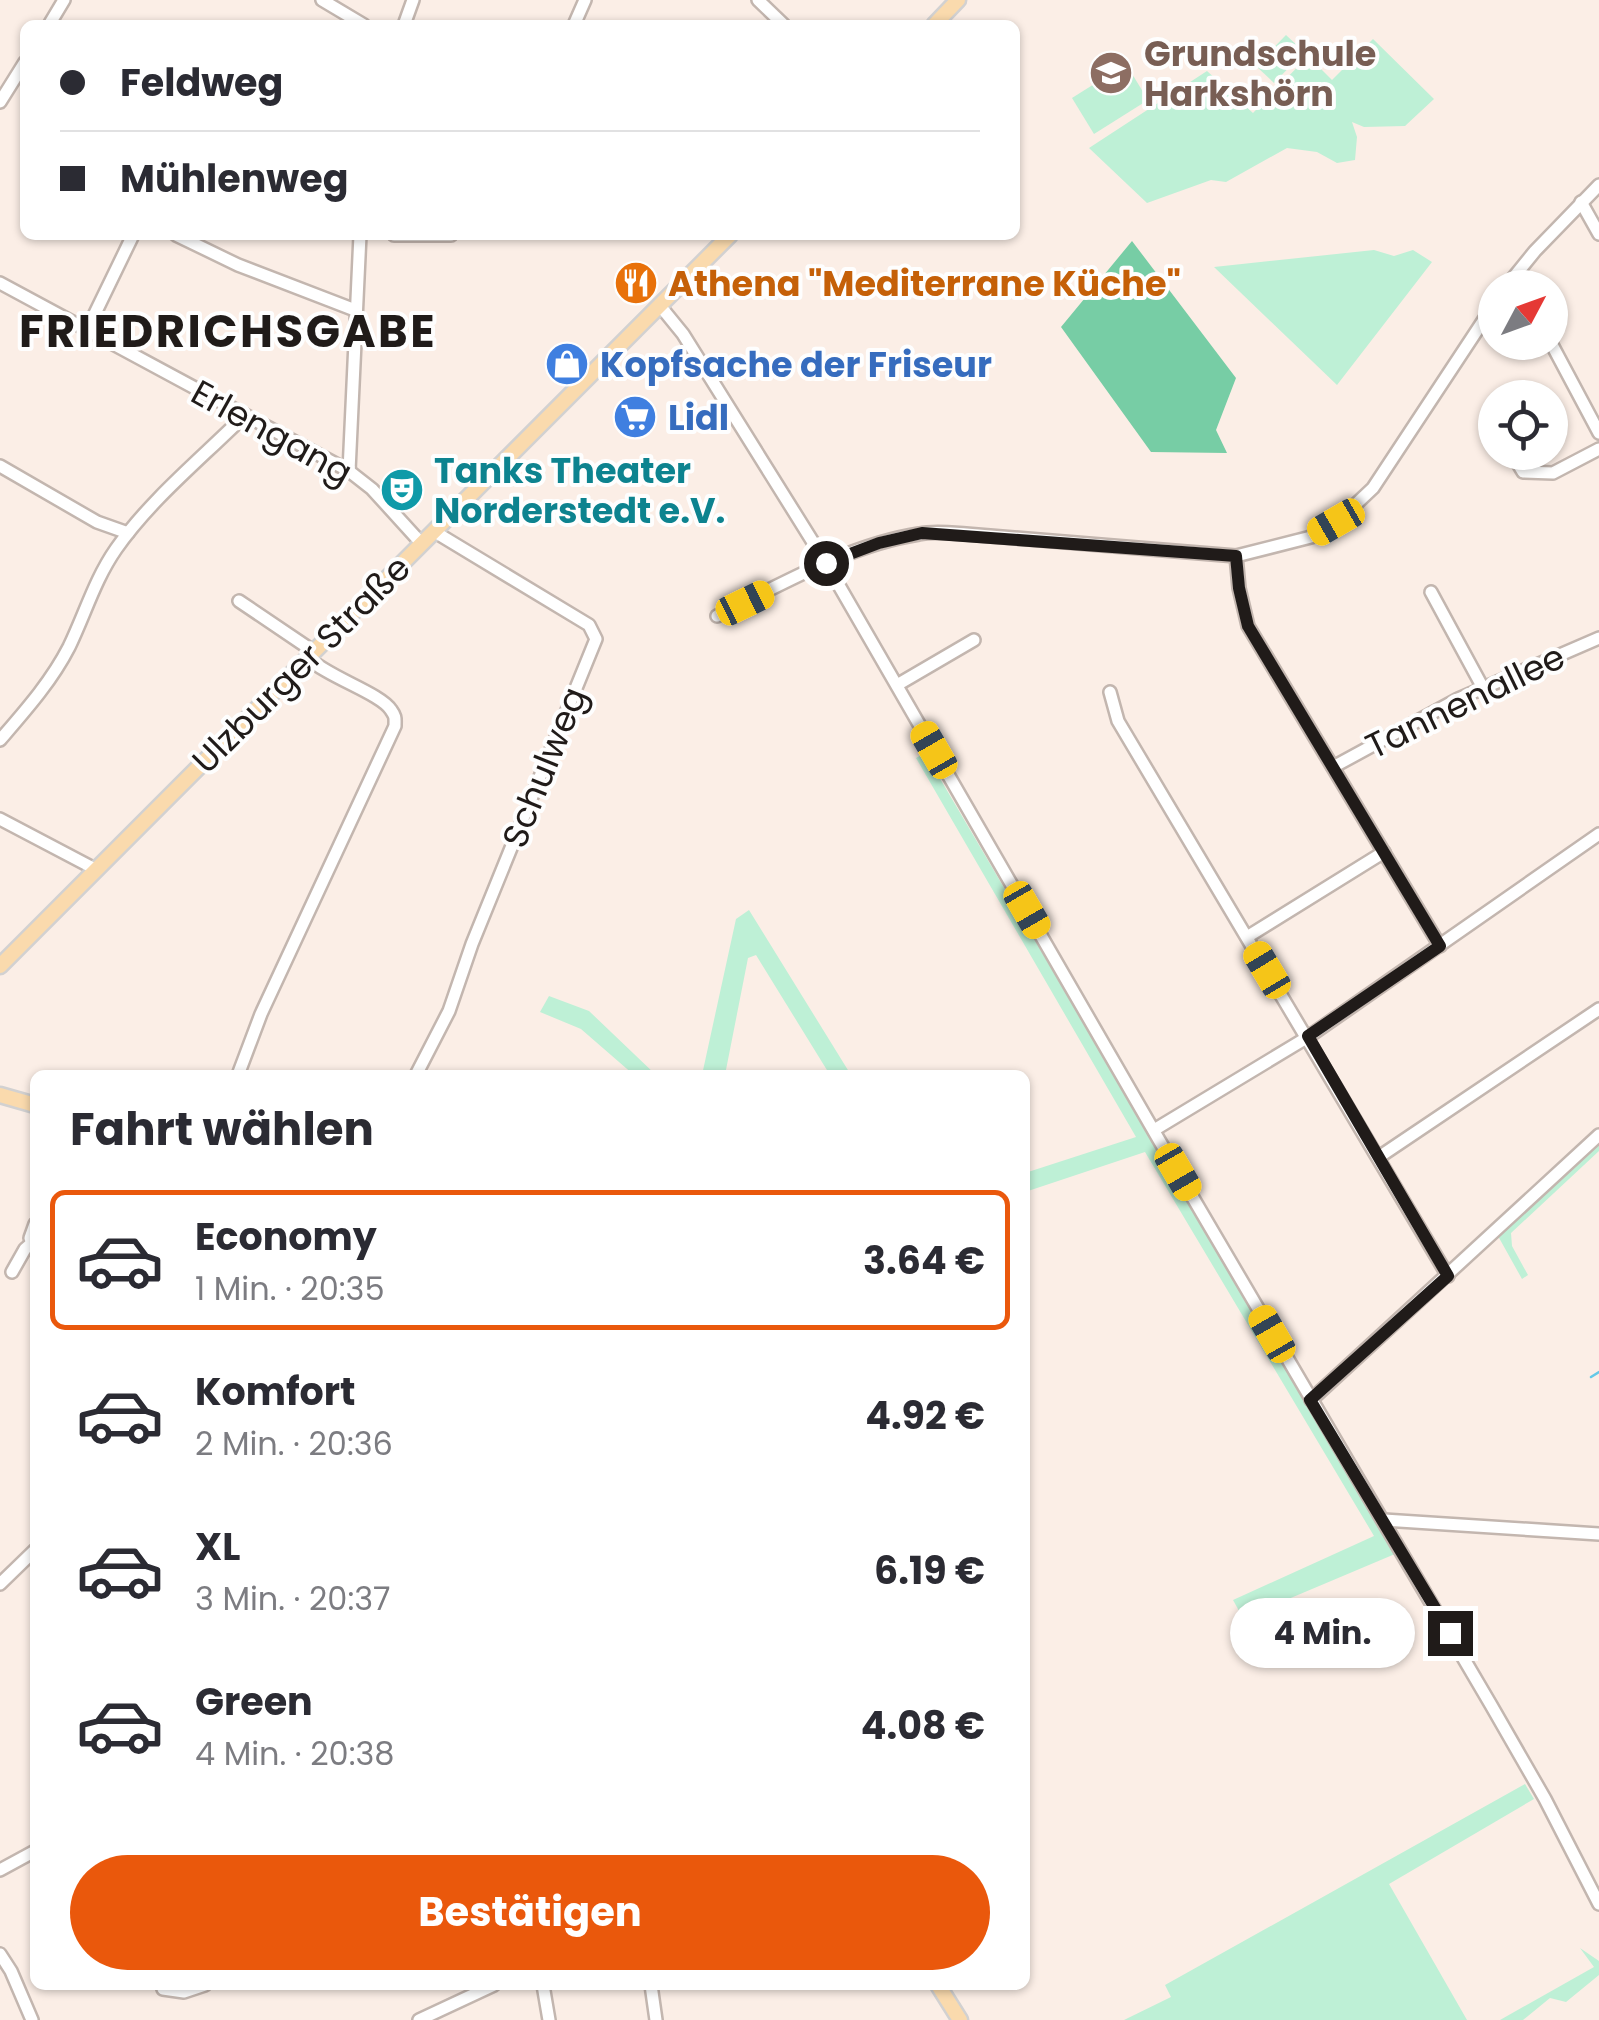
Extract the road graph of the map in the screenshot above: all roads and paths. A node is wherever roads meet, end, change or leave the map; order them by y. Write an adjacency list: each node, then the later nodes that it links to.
1 (322, 0): 4 (street)
2 (758, 0): 5 (street)
3 (958, 0): 6 (main road)
4 (356, 20)
5 (779, 20)
6 (939, 20)
7 (20, 70): 8 (street)
8 (0, 102)
9 (1599, 185): 10 (street)
10 (1582, 202): 11 (street); 16 (street)
11 (1599, 234)
12 (130, 240): 21 (street)
13 (187, 240): 19 (street)
14 (360, 240): 19 (street)
15 (725, 240): 18 (main road, Ulzburger Straße)
16 (1520, 270)
17 (0, 283): 21 (street, Erlengang)
18 (661, 306): 31 (main road, Ulzburger Straße); 35 (street)
19 (355, 310): 28 (street)
20 (1478, 329): 34 (street)
21 (87, 330): 23 (street, Erlengang)
22 (1560, 360): 24 (street)
23 (244, 415): 28 (street, Erlengang); 32 (street)
24 (1599, 433)
25 (1599, 448): 26 (street)
26 (1568, 465)
27 (0, 466): 32 (street)
28 (349, 470): 33 (street, Erlengang)
29 (1522, 470): 30 (street)
30 (1559, 470)
31 (435, 532): 33 (main road, Ulzburger Straße); 57 (street, Schulweg)
32 (128, 534): 45 (street)
33 (422, 544): 41 (main road, Ulzburger Straße)
34 (1236, 556): 35 (street); 46 (street)
35 (826, 563): 38 (street); 42 (street)
36 (1431, 592): 43 (street)
37 (239, 601): 41 (street)
38 (718, 616)
39 (1599, 638): 43 (street, Tannenallee)
40 (974, 640): 42 (street)
41 (310, 654): 50 (main road, Ulzburger Straße); 56 (street)
42 (897, 685): 60 (street)
43 (1483, 688): 46 (street, Tannenallee)
44 (1110, 692): 51 (street)
45 (0, 740)
46 (1332, 766): 49 (street)
47 (0, 818): 50 (street)
48 (1599, 834): 52 (street)
49 (1384, 852): 51 (street); 52 (street)
50 (95, 869): 53 (main road, Ulzburger Straße)
51 (1247, 937): 55 (street)
52 (1440, 946): 55 (street)
53 (0, 966)
54 (1599, 1010): 62 (street)
55 (1308, 1036): 60 (street); 62 (street)
56 (240, 1070)
57 (419, 1070)
58 (0, 1095): 59 (main road)
59 (30, 1104)
60 (1154, 1130): 66 (street)
61 (1599, 1135): 65 (street)
62 (1379, 1157): 65 (street)
63 (30, 1247): 64 (street)
64 (12, 1272)
65 (1448, 1276): 66 (street)
66 (1310, 1400): 67 (street)
67 (1384, 1520): 68 (street); 73 (street)
68 (1599, 1534)
69 (30, 1555): 70 (street)
70 (0, 1584)
71 (30, 1855): 72 (street)
72 (0, 1870)
73 (1599, 1904)
74 (0, 1954): 79 (street)
75 (483, 1990): 80 (street)
76 (545, 1990): 81 (street)
77 (651, 1990): 82 (street)
78 (941, 1990): 83 (main road)
79 (32, 2020)
80 (419, 2020)
81 (549, 2020)
82 (656, 2020)
83 (960, 2020)

